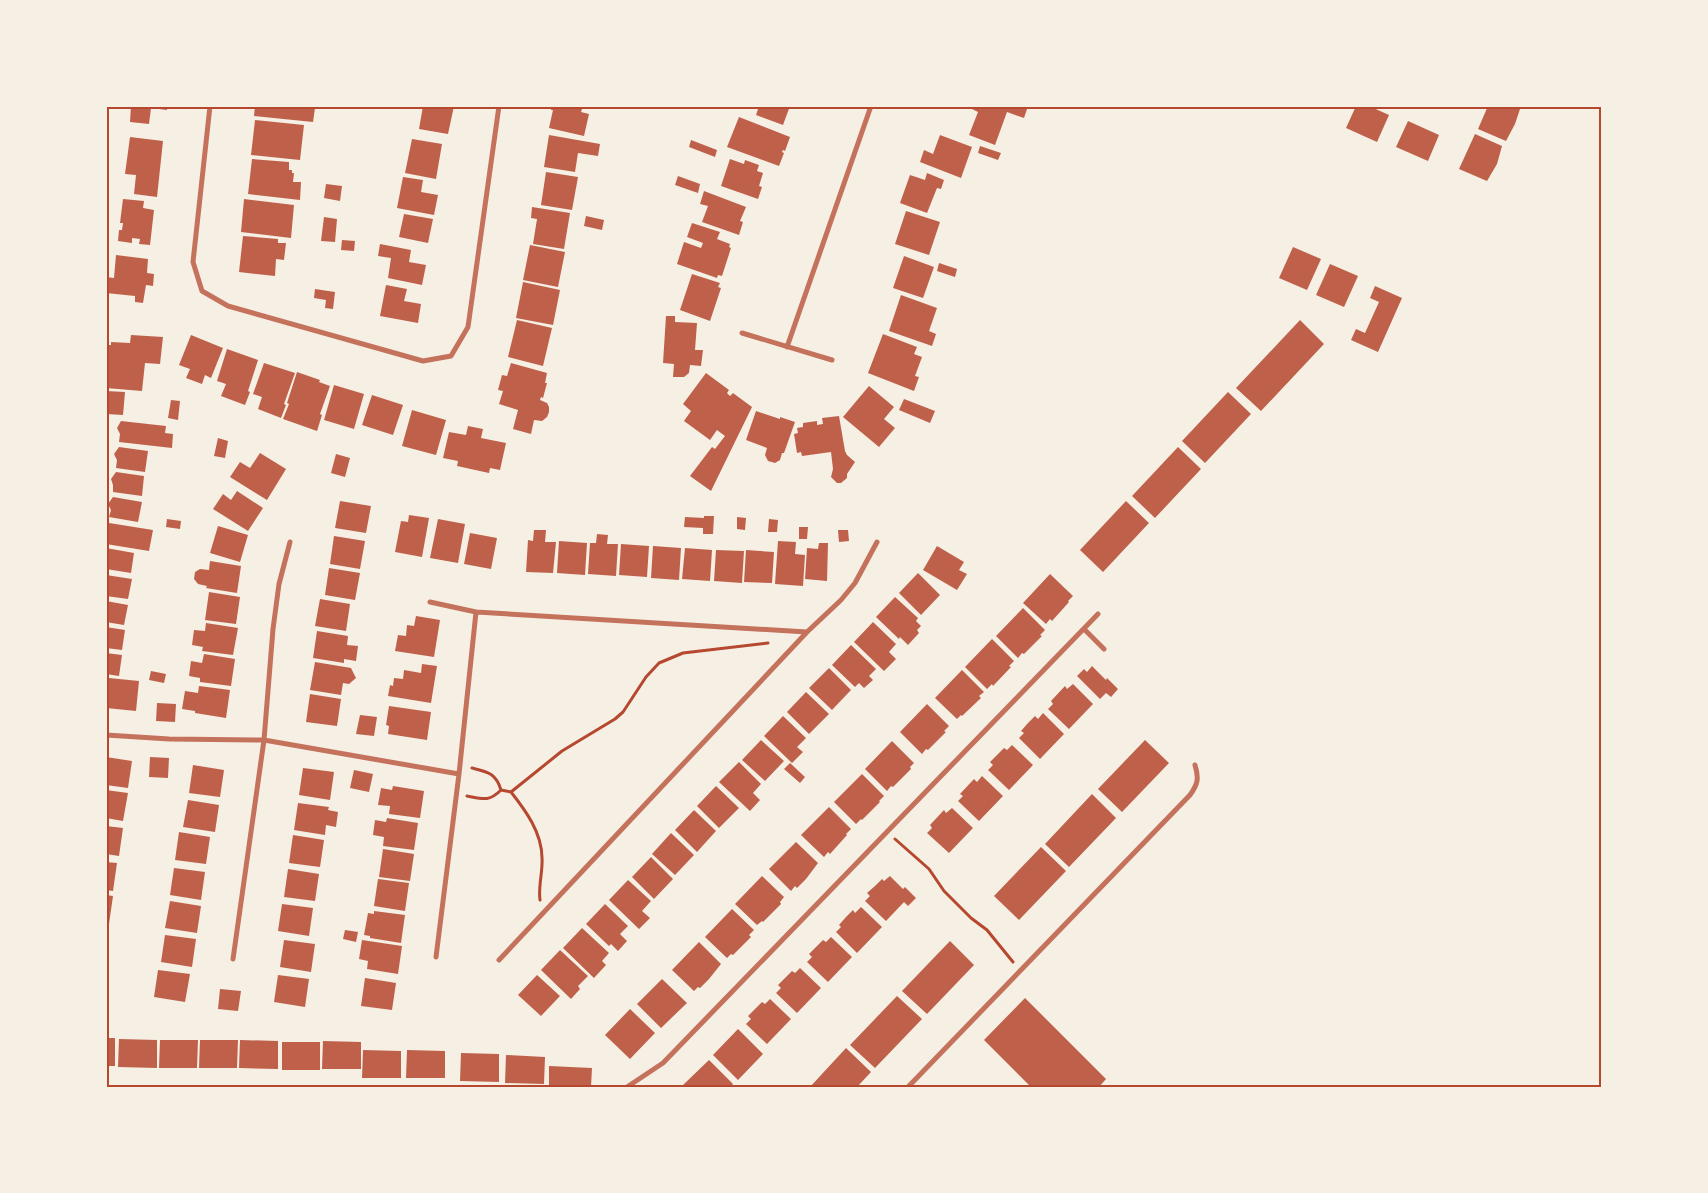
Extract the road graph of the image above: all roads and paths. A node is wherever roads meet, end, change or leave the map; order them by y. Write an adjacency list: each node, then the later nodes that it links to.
1 (210, 106): 2 (street)
2 (499, 106)
3 (871, 106): 5 (street)
4 (742, 333): 5 (street)
5 (787, 346): 6 (street)
6 (832, 360)
7 (290, 542): 17 (street)
8 (876, 542): 14 (street)
9 (430, 602): 10 (street)
10 (476, 612): 13 (street); 19 (street)
11 (1098, 614): 12 (street)
12 (1084, 628): 15 (street); 24 (street)
13 (785, 631): 14 (street); 22 (path)
14 (807, 632): 25 (street)
15 (1104, 649)
16 (106, 735): 17 (street)
17 (264, 740): 20 (street); 27 (street)
18 (1194, 766): 29 (street)
19 (459, 767): 20 (street); 21 (path)
20 (458, 774): 23 (street)
21 (501, 790): 22 (path); 23 (path)
22 (512, 792): 25 (path)
23 (456, 795): 26 (street)
24 (887, 832): 29 (path); 30 (street)
25 (548, 908): 28 (street)
26 (436, 957)
27 (233, 960)
28 (499, 960)
29 (1022, 970): 31 (street)
30 (627, 1087)
31 (908, 1087)

